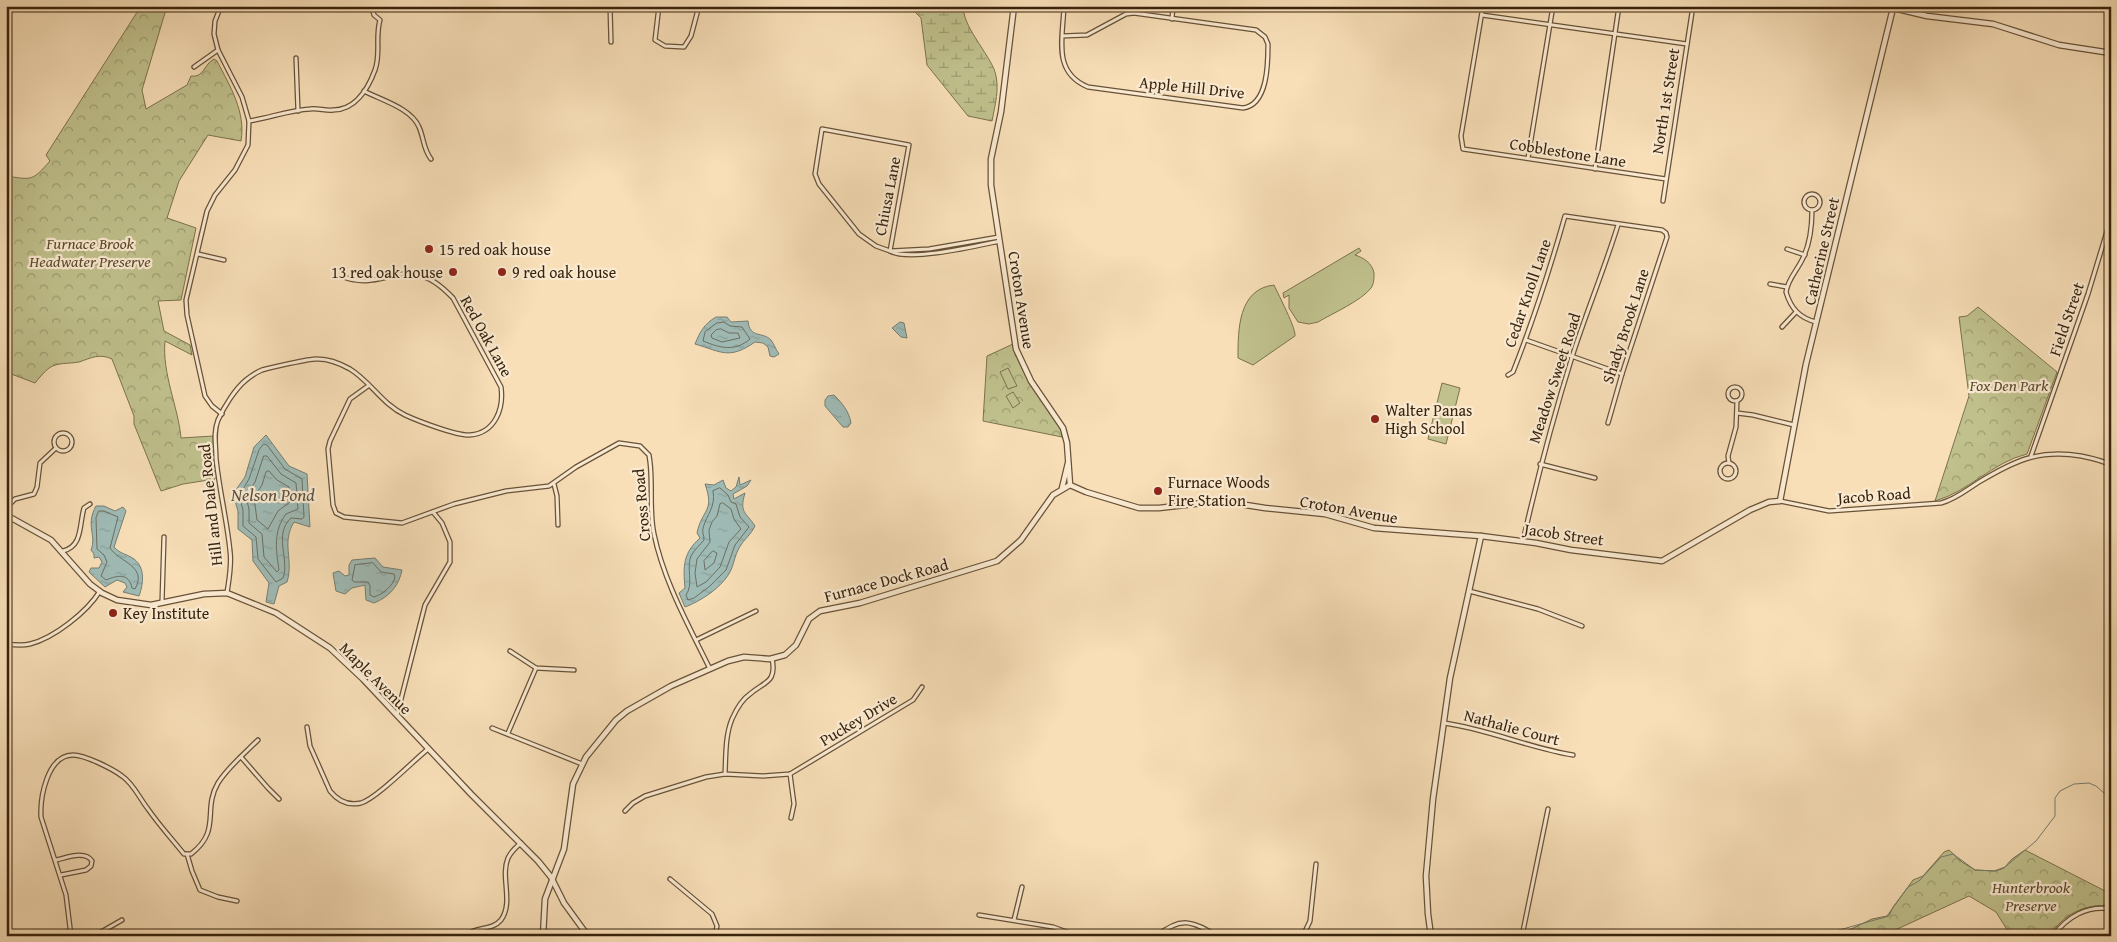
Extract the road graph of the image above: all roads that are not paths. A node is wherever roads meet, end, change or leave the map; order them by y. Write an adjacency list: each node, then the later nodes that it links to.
1 (221, 6): 22 (street)
2 (371, 6): 26 (street)
3 (610, 6): 20 (street)
4 (659, 6): 5 (street)
5 (699, 6)
6 (1014, 6): 38 (street, Croton Avenue)
7 (1064, 6): 19 (street, Apple Hill Drive)
8 (1172, 6): 16 (street)
9 (1483, 6): 15 (street)
10 (1553, 6): 17 (street)
11 (1619, 6): 18 (street)
12 (1693, 6): 21 (street, North 1st Street)
13 (1885, 6): 14 (street)
14 (1894, 8): 23 (street); 48 (street, Catherine Street)
15 (1482, 16): 17 (street); 29 (street, Cobblestone Lane)
16 (1172, 19): 19 (street, Apple Hill Drive); 19 (street, Apple Hill Drive)
17 (1550, 25): 18 (street); 29 (street)
18 (1615, 34): 21 (street); 31 (street)
19 (1062, 36)
20 (611, 42)
21 (1687, 44): 32 (street, North 1st Street)
22 (218, 50): 25 (street); 28 (street)
23 (2111, 53)
24 (296, 58): 27 (street)
25 (194, 67)
26 (364, 91): 27 (street); 30 (street)
27 (298, 111): 28 (street)
28 (249, 121): 41 (street)
29 (1528, 158): 31 (street, Cobblestone Lane)
30 (431, 159)
31 (1595, 169): 32 (street, Cobblestone Lane)
32 (1666, 179): 33 (street, North 1st Street)
33 (1663, 201)
34 (1812, 210): 34 (street); 42 (street)
35 (2111, 218): 37 (street, Field Street)
36 (1618, 225): 50 (street, Cedar Knoll Lane); 51 (street, Meadow Sweet Road); 52 (street, Shady Brook Lane)
37 (2109, 229): 61 (street, Field Street)
38 (1000, 239): 40 (street); 62 (street, Croton Avenue)
39 (1787, 249): 42 (street)
40 (890, 251): 40 (street, Chiusa Lane)
41 (198, 254): 43 (street); 57 (street)
42 (1805, 255): 46 (street)
43 (224, 260)
44 (341, 276): 54 (street, Red Oak Lane)
45 (1770, 284): 46 (street)
46 (1787, 287): 47 (street)
47 (1796, 312): 48 (street); 49 (street)
48 (1816, 322): 59 (street, Catherine Street)
49 (1782, 327)
50 (1526, 340): 51 (street); 53 (street, Cedar Knoll Lane)
51 (1572, 356): 52 (street); 64 (street, Meadow Sweet Road)
52 (1622, 374): 58 (street, Shady Brook Lane)
53 (1508, 375)
54 (368, 386): 57 (street, Red Oak Lane); 73 (street, Cross Road)
55 (1737, 401): 55 (street); 56 (street)
56 (1737, 413): 59 (street); 63 (street)
57 (222, 415): 83 (street, Hill and Dale Road)
58 (1608, 423)
59 (1794, 425): 70 (street, Catherine Street)
60 (56, 448): 60 (street); 72 (street)
61 (2031, 456): 65 (street, Jacob Road); 70 (street, Jacob Road)
62 (1069, 460): 68 (street, Croton Avenue); 69 (street)
63 (1728, 463): 63 (street)
64 (1540, 464): 66 (street); 78 (street, Meadow Sweet Road)
65 (2111, 465)
66 (1595, 478)
67 (554, 484): 73 (street, Cross Road); 75 (street); 87 (street, Cross Road)
68 (1070, 484): 69 (street, Furnace Dock Road); 76 (street, Croton Avenue)
69 (1062, 488): 90 (street, Furnace Dock Road)
70 (1780, 501): 80 (street, Jacob Road)
71 (90, 504): 79 (street)
72 (6, 508)
73 (433, 512): 95 (street)
74 (6, 515): 79 (street, Maple Avenue)
75 (558, 524)
76 (1481, 536): 78 (street, Jacob Street); 82 (street)
77 (164, 538): 84 (street)
78 (1523, 541): 80 (street, Jacob Street)
79 (63, 551): 81 (street, Maple Avenue)
80 (1642, 560)
81 (100, 591): 84 (street, Maple Avenue); 88 (street)
82 (1469, 591): 86 (street); 96 (street)
83 (226, 593): 84 (street, Maple Avenue); 95 (street, Maple Avenue)
84 (162, 603)
85 (756, 610): 87 (street)
86 (1582, 626)
87 (696, 640): 92 (street, Cross Road)
88 (6, 644)
89 (510, 651): 91 (street)
90 (772, 658): 92 (street, Furnace Dock Road); 105 (street)
91 (536, 668): 93 (street); 99 (street)
92 (710, 669): 104 (street, Furnace Dock Road)
93 (574, 670)
94 (922, 687): 106 (street, Puckey Drive)
95 (397, 716): 101 (street, Maple Avenue)
96 (1443, 723): 102 (street, Nathalie Court); 134 (street)
97 (307, 727): 101 (street)
98 (492, 728): 99 (street)
99 (508, 733): 104 (street)
100 (258, 740): 103 (street)
101 (428, 748): 111 (street, Maple Avenue)
102 (1573, 755)
103 (241, 757): 107 (street); 112 (street)
104 (582, 764): 117 (street, Furnace Dock Road)
105 (725, 774): 106 (street); 109 (street)
106 (790, 774): 110 (street)
107 (279, 799)
108 (1548, 809): 135 (street)
109 (626, 811)
110 (791, 818)
111 (520, 843): 117 (street, Maple Avenue); 126 (street)
112 (187, 854): 113 (street); 119 (street)
113 (56, 860): 115 (street); 115 (street)
114 (1316, 864): 133 (street)
115 (60, 875): 124 (street)
116 (670, 879): 129 (street)
117 (552, 880): 127 (street, Furnace Dock Road); 128 (street, Maple Avenue)
118 (1022, 887): 123 (street)
119 (237, 901)
120 (2111, 910): 136 (street)
121 (979, 916): 123 (street)
122 (122, 920): 125 (street)
123 (1014, 920): 130 (street)
124 (71, 936)
125 (94, 936)
126 (466, 936)
127 (543, 936)
128 (588, 936)
129 (715, 936)
130 (1078, 936)
131 (1157, 936): 132 (street)
132 (1217, 936)
133 (1303, 936)
134 (1431, 936)
135 (1522, 936)
136 (2053, 936)

